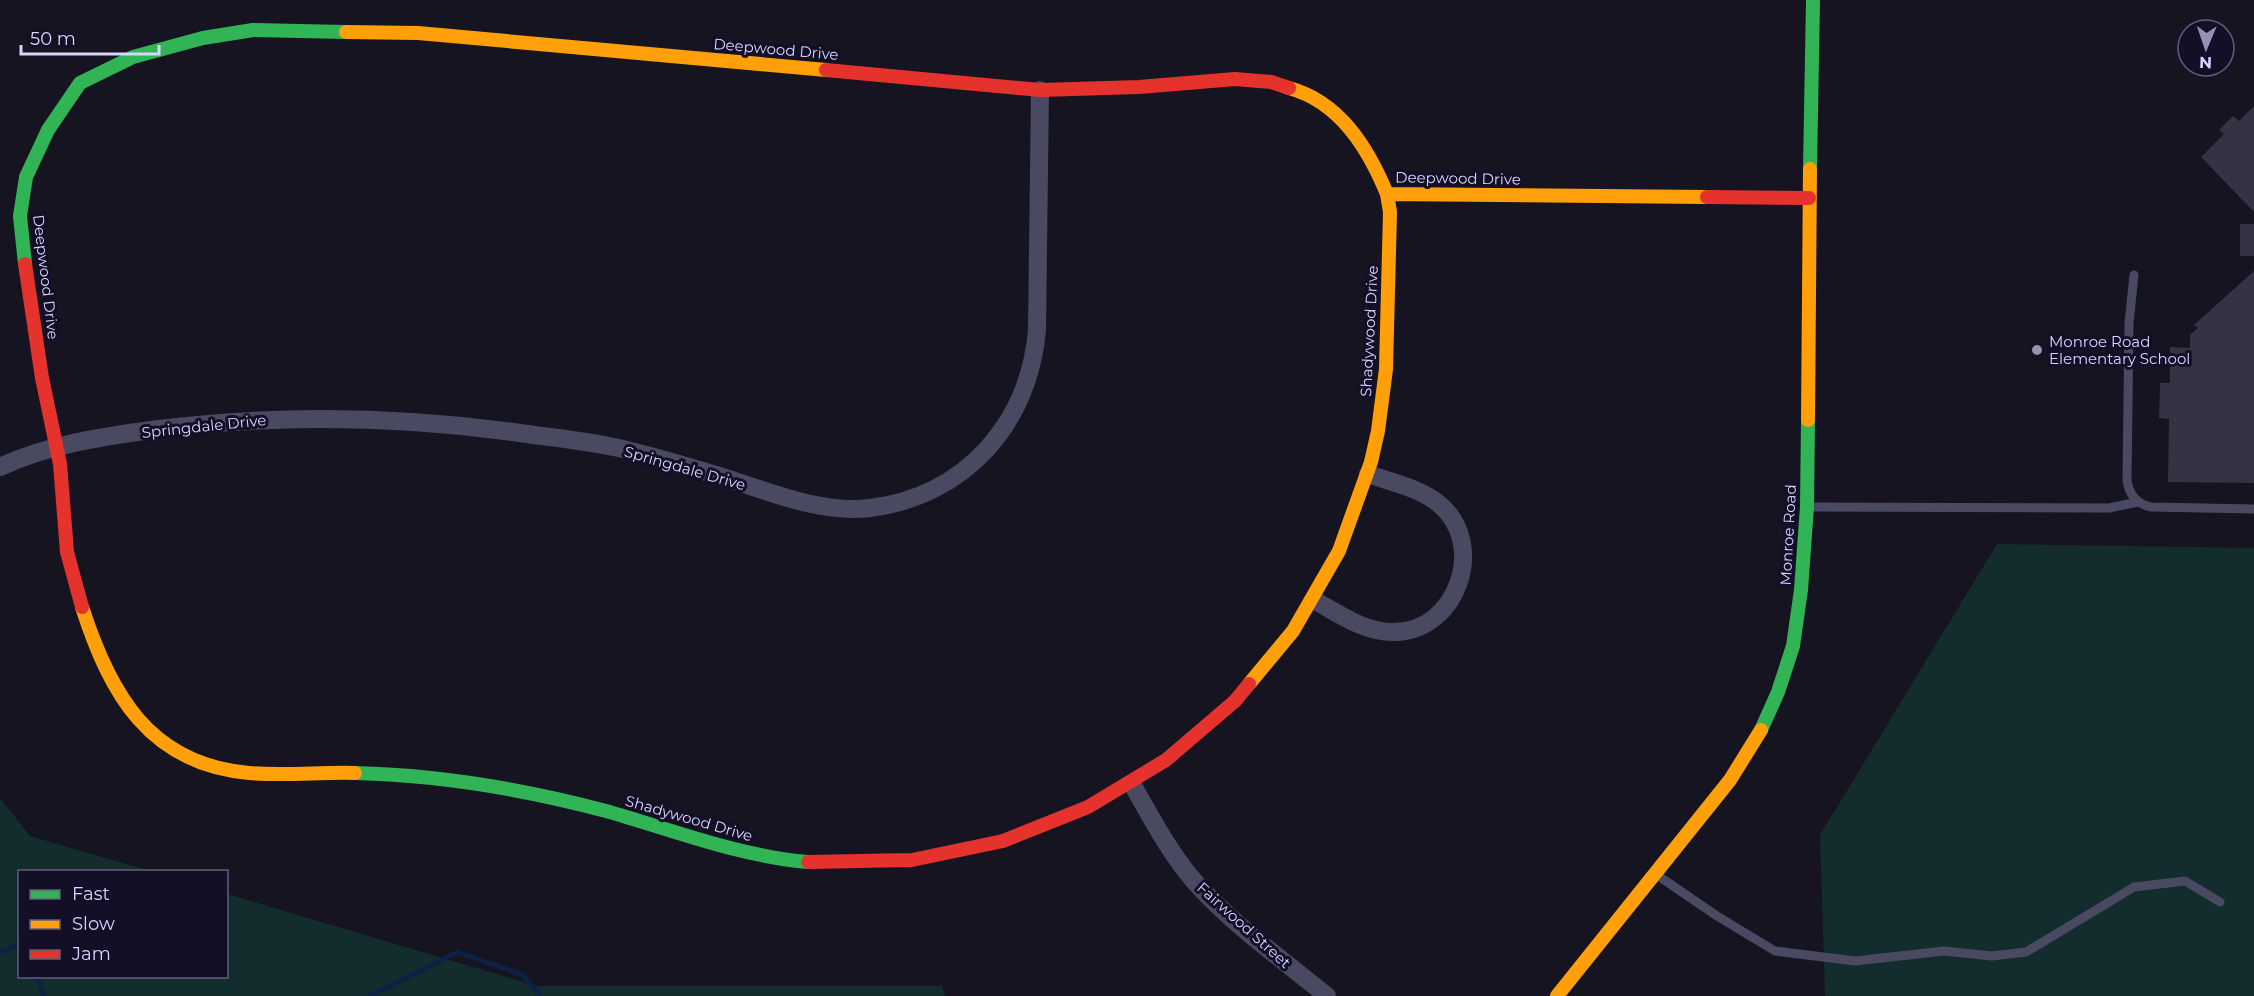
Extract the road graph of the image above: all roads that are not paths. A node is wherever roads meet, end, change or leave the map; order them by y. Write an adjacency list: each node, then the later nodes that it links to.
1 (1813, 0): 4 (street, Monroe Road)
2 (1040, 90): 3 (street, Deepwood Drive); 6 (street, Springdale Drive); 6 (street, Deepwood Drive)
3 (1387, 194): 4 (street, Deepwood Drive); 8 (street, Shadywood Drive)
4 (1809, 198): 10 (street, Monroe Road)
5 (2134, 275): 9 (lane)
6 (57, 447): 7 (street, Springdale Drive); 13 (street, Shadywood Drive)
7 (0, 467)
8 (1368, 474): 12 (street, Shadywood Drive); 12 (street)
9 (2138, 502): 10 (lane); 11 (lane)
10 (1807, 507): 14 (street, Monroe Road)
11 (2254, 509)
12 (1314, 600): 13 (street, Shadywood Drive)
13 (1132, 784): 16 (street, Fairwood Street)
14 (1655, 874): 15 (lane); 17 (street, Monroe Road)
15 (2220, 902)
16 (1327, 996)
17 (1557, 996)

